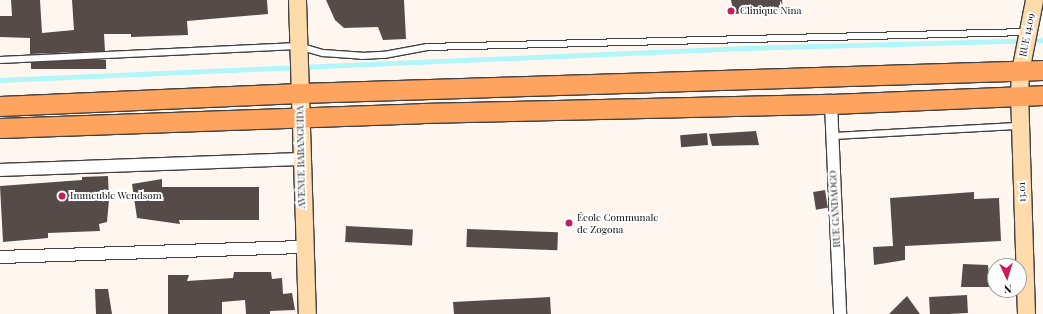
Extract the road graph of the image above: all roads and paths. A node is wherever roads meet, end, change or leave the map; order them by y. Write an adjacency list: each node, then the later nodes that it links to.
1 (296, 0): 4 (street, AVENUE BABANGUIDA)
2 (1034, 0): 3 (street, RUE 14.09)
3 (1026, 32): 4 (lane); 7 (street, RUE 14.09)
4 (298, 46): 5 (lane); 8 (street, AVENUE BABANGUIDA)
5 (0, 60)
6 (1043, 70): 7 (main road)
7 (1020, 71): 8 (main road); 10 (street, 13.01)
8 (300, 92): 12 (main road); 13 (street, AVENUE BABANGUIDA)
9 (1043, 95): 10 (main road)
10 (1019, 97): 11 (main road); 14 (street, 13.01)
11 (831, 104): 13 (main road); 16 (street, RUE GANDAOGO)
12 (0, 106)
13 (300, 117): 15 (main road); 17 (street, AVENUE BABANGUIDA)
14 (1020, 126): 16 (lane); 23 (street, 13.01)
15 (0, 128)
16 (832, 136): 22 (street, RUE GANDAOGO)
17 (301, 159): 18 (street); 19 (street, AVENUE BABANGUIDA)
18 (0, 170)
19 (303, 246): 20 (street); 21 (street, AVENUE BABANGUIDA)
20 (0, 257)
21 (307, 314)
22 (840, 314)
23 (1026, 314)

